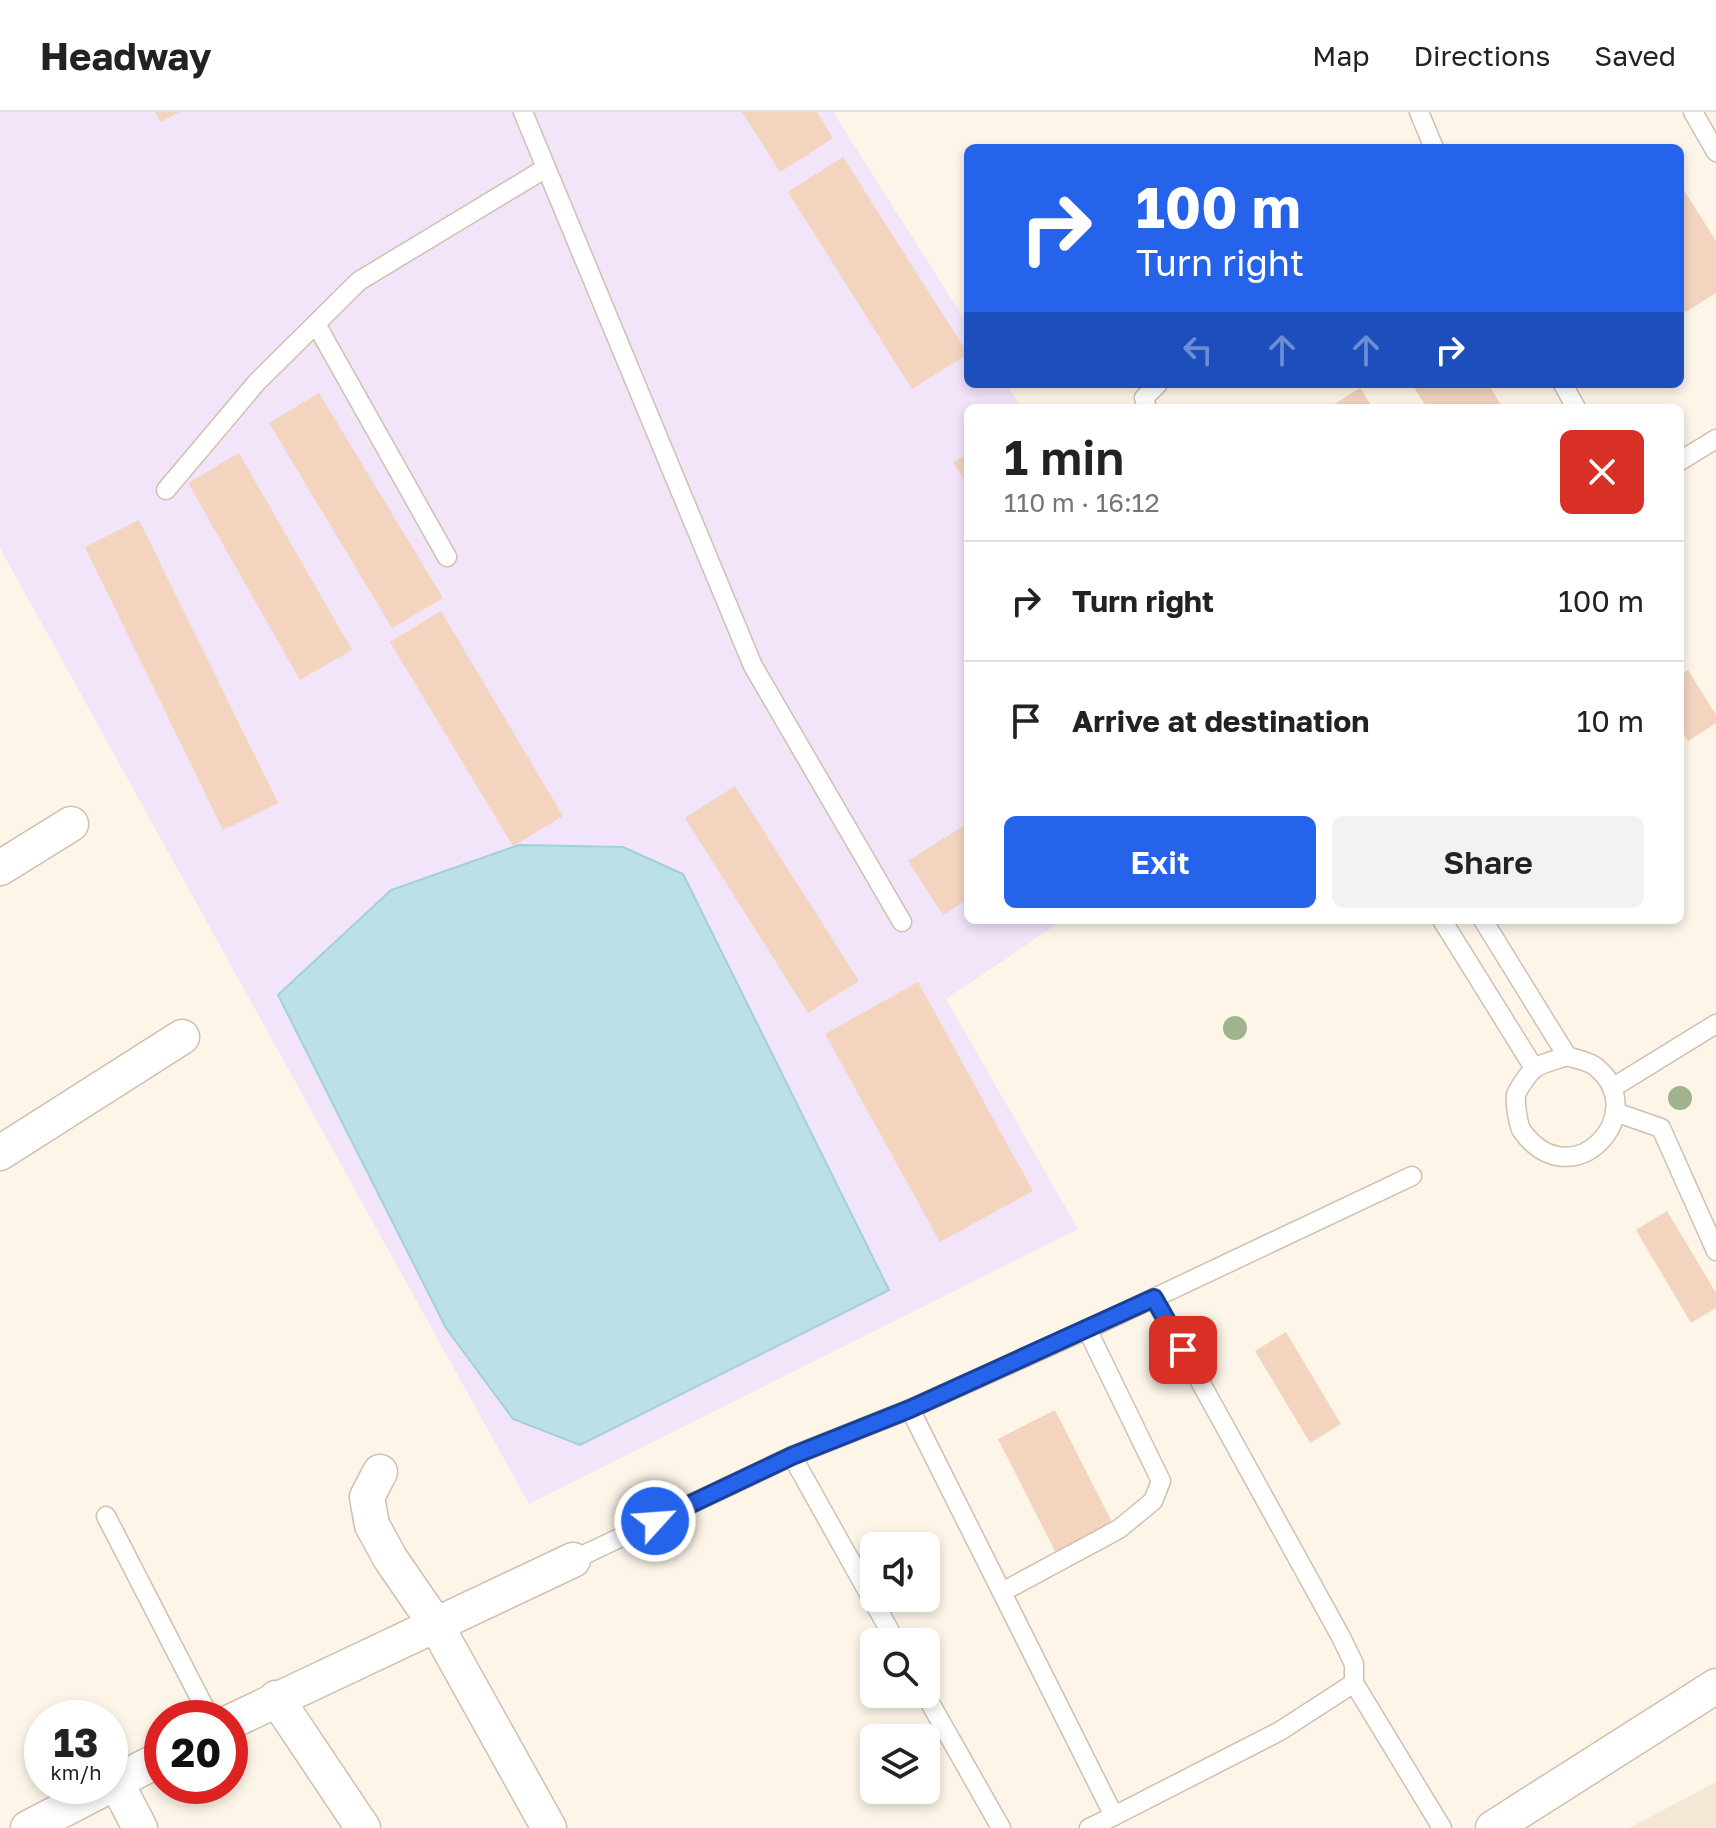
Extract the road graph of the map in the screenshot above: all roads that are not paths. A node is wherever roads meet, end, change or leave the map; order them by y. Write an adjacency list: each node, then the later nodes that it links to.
1 (523, 112): 6 (lane)
2 (1419, 112): 4 (lane)
3 (1693, 112): 5 (lane)
4 (1432, 144)
5 (1716, 152)
6 (546, 168): 7 (lane); 16 (lane)
7 (316, 324): 12 (lane); 13 (lane)
8 (1154, 388): 9 (lane)
9 (1146, 404)
10 (1716, 439): 11 (lane)
11 (1684, 459)
12 (166, 490)
13 (447, 557)
14 (71, 824): 15 (street)
15 (0, 868)
16 (902, 922)
17 (1444, 924): 22 (lane)
18 (1485, 924): 21 (lane)
19 (1716, 1024): 23 (lane)
20 (182, 1037): 25 (street)
21 (1567, 1056): 22 (lane); 23 (lane)
22 (1534, 1068): 24 (lane)
23 (1612, 1088): 24 (lane)
24 (1615, 1112): 27 (lane)
25 (0, 1153)
26 (1412, 1176): 28 (lane)
27 (1716, 1251)
28 (1154, 1298): 29 (lane); 38 (lane)
29 (1087, 1329): 30 (lane); 35 (lane)
30 (910, 1409): 31 (lane); 35 (lane)
31 (792, 1456): 34 (lane); 37 (lane)
32 (380, 1472): 36 (street)
33 (106, 1516): 41 (lane)
34 (573, 1560): 36 (street)
35 (1002, 1592): 46 (lane)
36 (436, 1625): 40 (street); 50 (street)
37 (888, 1628)
38 (1354, 1683): 46 (lane); 53 (lane)
39 (1716, 1686): 54 (street)
40 (276, 1698): 43 (street); 49 (street)
41 (201, 1700)
42 (933, 1708): 51 (lane)
43 (248, 1713)
44 (74, 1804): 47 (street)
45 (124, 1804): 48 (street)
46 (1114, 1816): 52 (lane)
47 (28, 1828)
48 (140, 1828)
49 (363, 1828)
50 (549, 1828)
51 (1001, 1828)
52 (1089, 1828)
53 (1442, 1828)
54 (1493, 1828)

